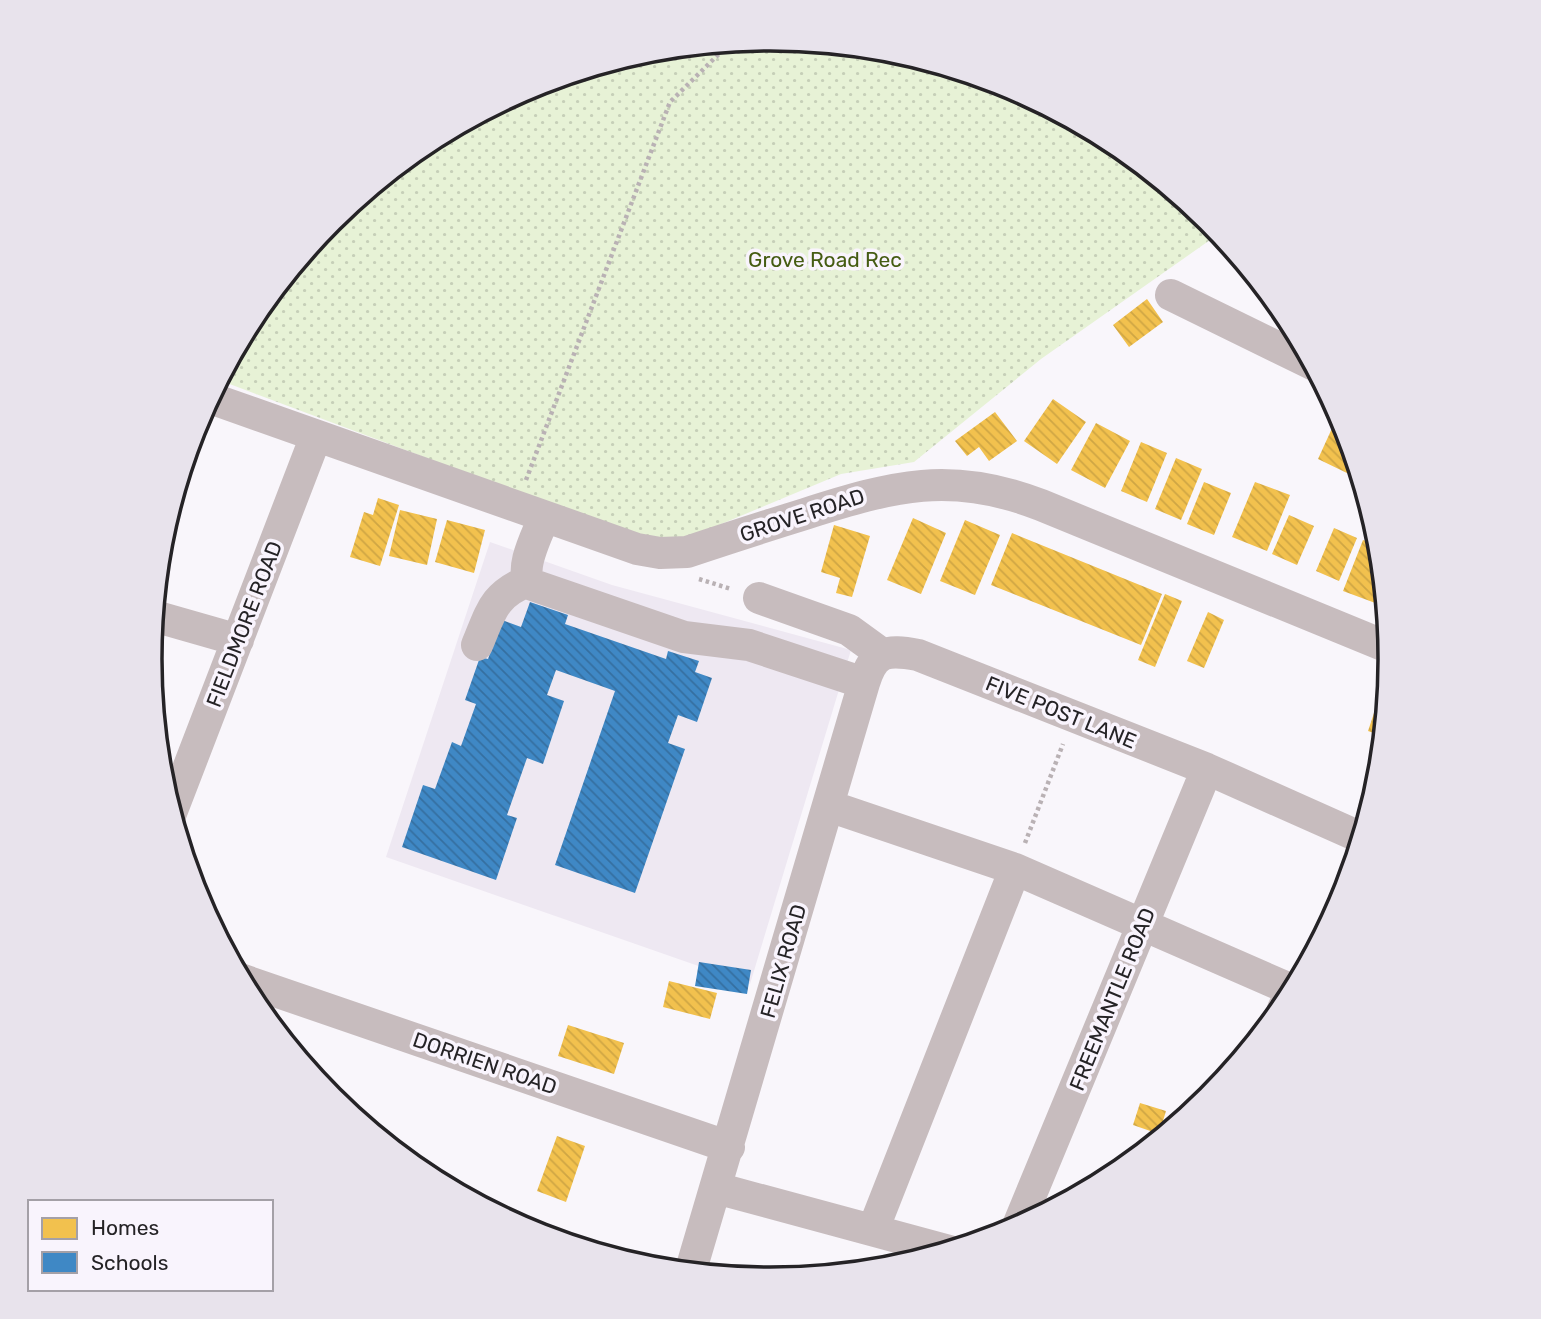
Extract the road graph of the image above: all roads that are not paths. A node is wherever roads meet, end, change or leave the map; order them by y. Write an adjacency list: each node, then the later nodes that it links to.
1 (1171, 295): 2 (street)
2 (1299, 358)
3 (220, 401): 4 (street, GROVE ROAD)
4 (316, 436): 5 (street, GROVE ROAD); 9 (street, FIELDMORE ROAD)
5 (530, 512): 6 (street); 10 (street, GROVE ROAD)
6 (528, 581): 11 (street); 13 (street)
7 (759, 598): 12 (street)
8 (163, 619): 9 (street)
9 (239, 640): 15 (street, FIELDMORE ROAD)
10 (1379, 643)
11 (477, 645)
12 (882, 654): 13 (street, FELIX ROAD); 14 (street, FIVE POST LANE)
13 (864, 683): 16 (street, FELIX ROAD)
14 (1207, 769): 17 (street, FIVE POST LANE); 19 (street, FREEMANTLE ROAD)
15 (177, 797)
16 (829, 806): 18 (street); 22 (street, FELIX ROAD)
17 (1354, 834)
18 (1015, 869): 19 (street); 25 (street)
19 (1143, 925): 21 (street); 24 (street, FREEMANTLE ROAD)
20 (256, 984): 22 (street, DORRIEN ROAD)
21 (1284, 987)
22 (729, 1147): 23 (street, FELIX ROAD)
23 (716, 1188): 25 (street); 27 (street, FELIX ROAD)
24 (1023, 1213)
25 (873, 1230): 26 (street)
26 (933, 1247)
27 (693, 1263)

